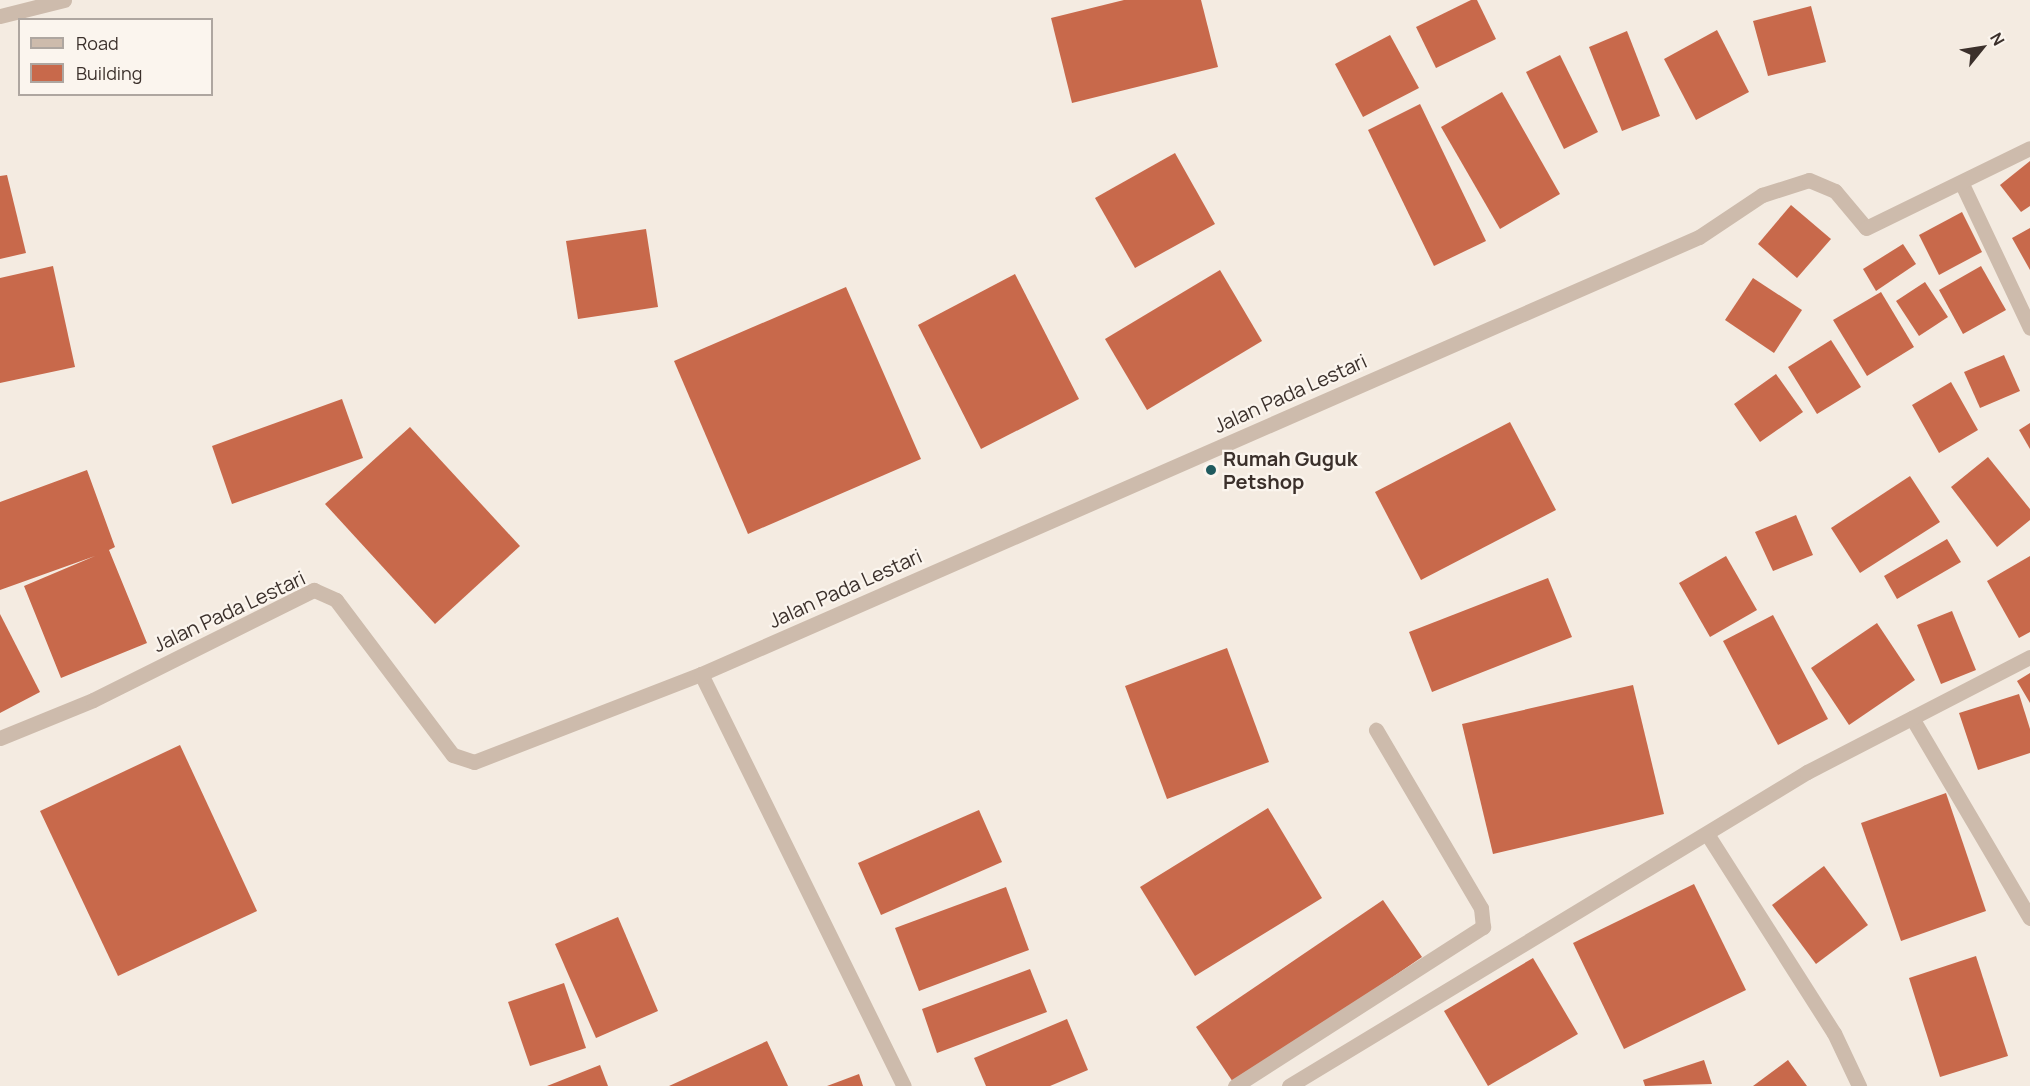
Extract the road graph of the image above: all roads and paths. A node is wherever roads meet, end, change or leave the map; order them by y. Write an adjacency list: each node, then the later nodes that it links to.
1 (64, 0): 2 (street)
2 (0, 16)
3 (2030, 148): 4 (street)
4 (1962, 184): 5 (street); 7 (street, Jalan Pada Lestari)
5 (2030, 328)
6 (2030, 657): 8 (street)
7 (701, 674): 10 (street, Jalan Pada Lestari); 13 (street)
8 (1912, 718): 11 (street); 12 (street)
9 (1376, 730): 14 (street)
10 (0, 738)
11 (1708, 837): 15 (street); 16 (street)
12 (2030, 918)
13 (904, 1086)
14 (1235, 1086)
15 (1288, 1086)
16 (1859, 1086)

